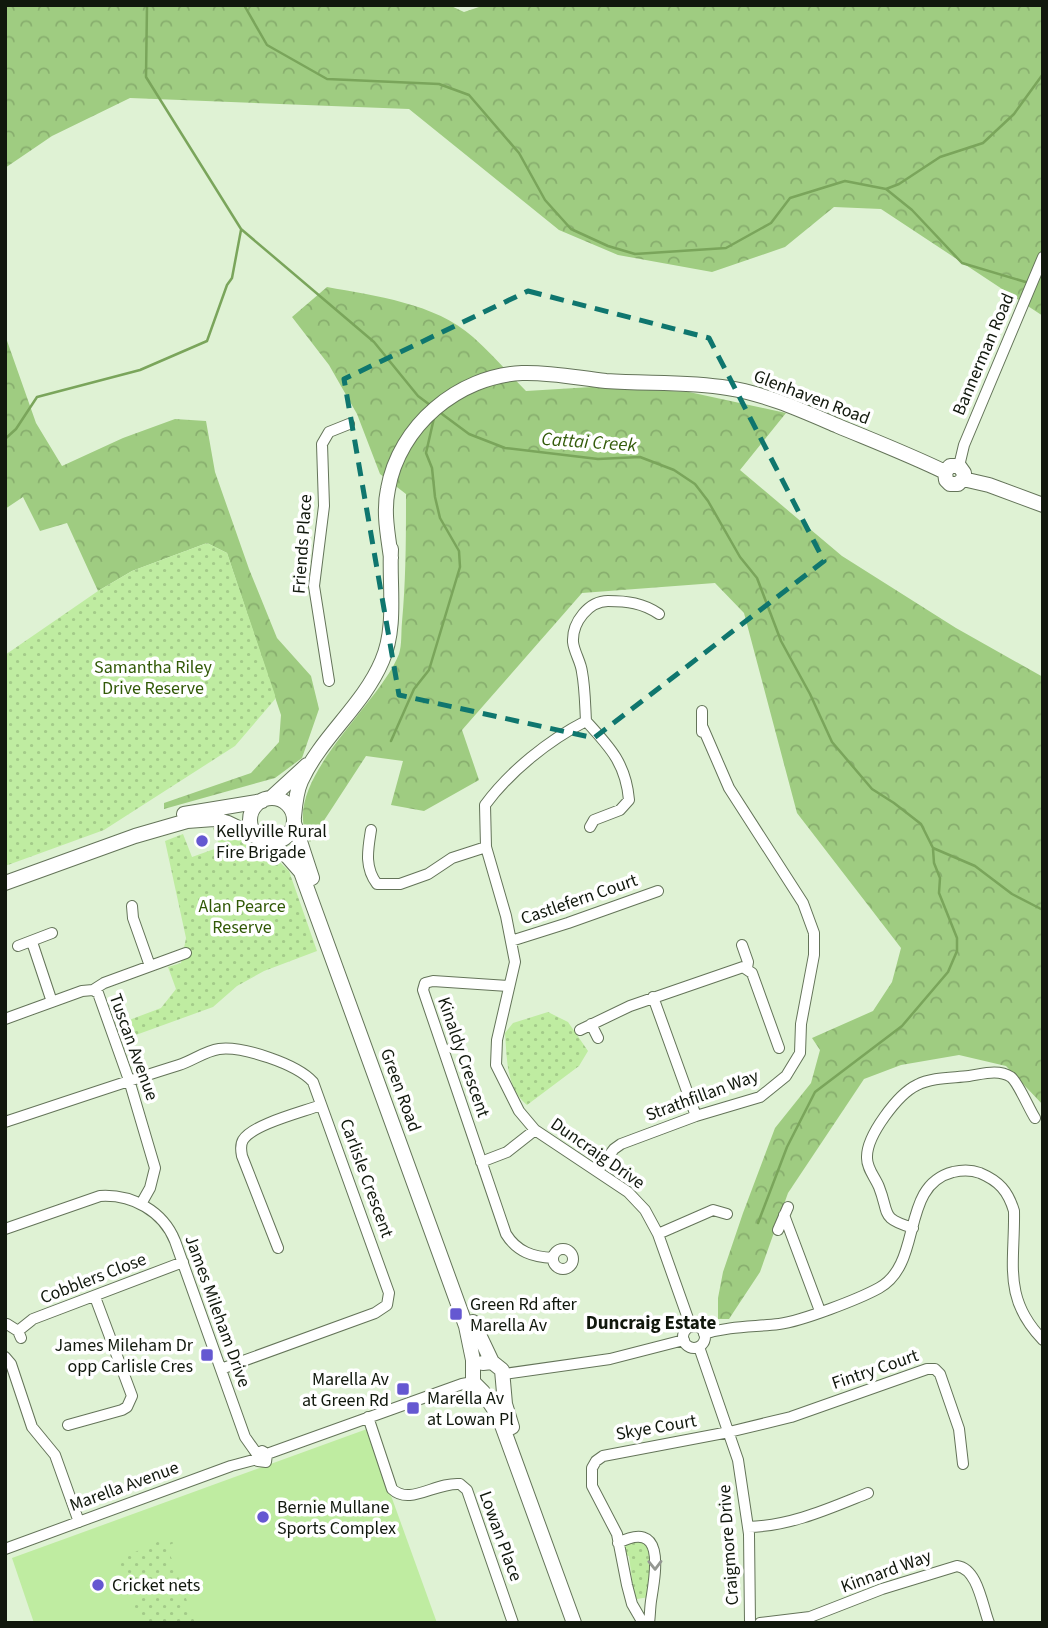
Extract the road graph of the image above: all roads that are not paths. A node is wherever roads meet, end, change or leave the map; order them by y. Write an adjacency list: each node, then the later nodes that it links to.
1 (1043, 257): 3 (street, Bannerman Road)
2 (349, 424): 6 (street, Friends Place)
3 (961, 473): 4 (main road); 9 (main road, Glenhaven Road)
4 (1043, 505)
5 (659, 614): 8 (street)
6 (329, 681)
7 (702, 711): 39 (street, Strathfillan Way)
8 (586, 721): 12 (street); 16 (street, Duncraig Drive)
9 (316, 757): 10 (main road, Glenhaven Road); 11 (main road, Glenhaven Road)
10 (266, 799): 11 (main road); 14 (main road); 15 (main road)
11 (294, 820): 15 (main road); 63 (main road, Green Road)
12 (590, 827)
13 (371, 830): 16 (street)
14 (135, 836): 15 (main road, Green Road); 17 (main road)
15 (259, 838): 66 (main road, Green Road)
16 (486, 847): 21 (street, Duncraig Drive)
17 (5, 883)
18 (658, 891): 21 (street, Castlefern Court)
19 (132, 906): 26 (street)
20 (52, 933): 22 (street)
21 (511, 941): 28 (street, Duncraig Drive)
22 (32, 942): 24 (street); 31 (street)
23 (742, 945): 27 (street)
24 (18, 946)
25 (186, 953): 26 (street)
26 (150, 966): 29 (street)
27 (747, 968): 30 (street); 36 (street)
28 (508, 986): 42 (street, Duncraig Drive); 43 (street, Kinaldy Crescent)
29 (93, 990): 31 (street, Tuscan Avenue); 37 (street, Tuscan Avenue)
30 (653, 997): 33 (street); 39 (street)
31 (52, 1002): 32 (street, Tuscan Avenue)
32 (5, 1019)
33 (592, 1024): 34 (street); 35 (street)
34 (580, 1030)
35 (598, 1038)
36 (779, 1048)
37 (129, 1080): 38 (street, Carlisle Crescent); 41 (street, Carlisle Crescent); 45 (street, Tuscan Avenue)
38 (321, 1105): 51 (street); 64 (street, Carlisle Crescent)
39 (696, 1115): 44 (street, Strathfillan Way)
40 (1035, 1118): 47 (street)
41 (5, 1122)
42 (535, 1130): 43 (street); 44 (street, Duncraig Drive)
43 (481, 1162): 52 (street)
44 (597, 1171): 50 (street, Duncraig Drive)
45 (141, 1204): 48 (street, James Mileham Drive); 53 (street, James Mileham Drive)
46 (727, 1214): 50 (street)
47 (912, 1228): 55 (street); 60 (street)
48 (5, 1229)
49 (778, 1230): 55 (street)
50 (658, 1234): 57 (street, Duncraig Drive)
51 (278, 1248)
52 (553, 1258)
53 (183, 1262): 54 (street, Cobblers Close); 64 (street, James Mileham Drive)
54 (95, 1297): 56 (street, Cobblers Close); 68 (street)
55 (820, 1311): 58 (street)
56 (7, 1324)
57 (691, 1327): 58 (street); 59 (street)
58 (704, 1334): 61 (street)
59 (684, 1340): 61 (street); 65 (street)
60 (1043, 1340)
61 (699, 1347): 69 (street, Craigmore Drive)
62 (5, 1357): 73 (street)
63 (492, 1362): 65 (main road); 66 (main road)
64 (221, 1368): 70 (street, James Mileham Drive)
65 (504, 1378): 66 (main road); 79 (main road)
66 (477, 1382): 67 (street, Marella Avenue); 78 (main road, Green Road)
67 (368, 1418): 70 (street, Marella Avenue); 77 (street, Lowan Place)
68 (68, 1425)
69 (729, 1432): 71 (street, Fintry Court); 74 (street, Craigmore Drive); 75 (street, Skye Court)
70 (260, 1456): 73 (street, Marella Avenue)
71 (963, 1464)
72 (868, 1493): 74 (street)
73 (79, 1522): 76 (street, Marella Avenue)
74 (748, 1527): 82 (street, Craigmore Drive)
75 (618, 1543): 80 (street, Skye Court); 81 (street, one-way to 81)
76 (5, 1549)
77 (513, 1623)
78 (574, 1623)
79 (583, 1623)
80 (643, 1623)
81 (649, 1623)
82 (750, 1623)
83 (760, 1623): 84 (street, Kinnard Way)
84 (989, 1623)

